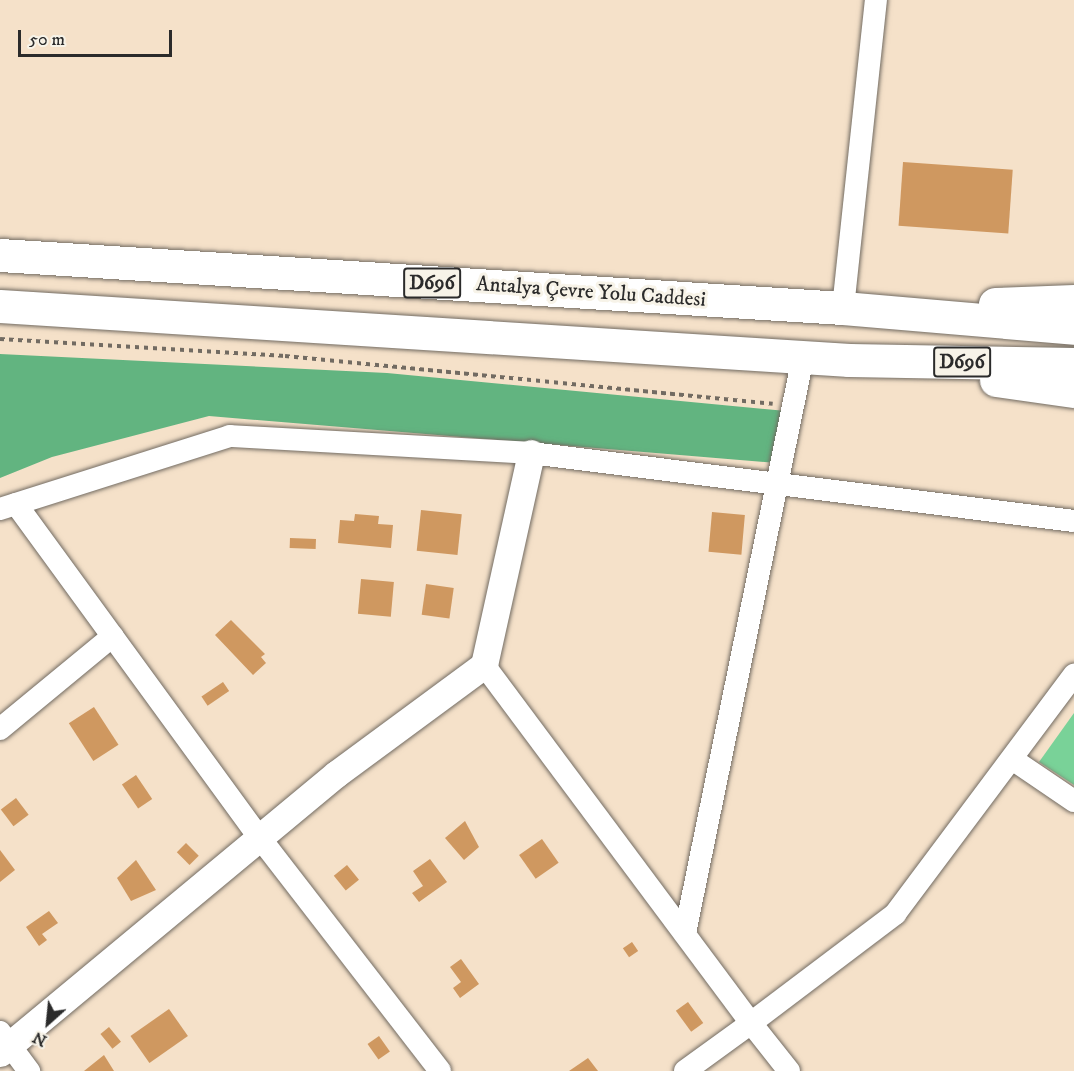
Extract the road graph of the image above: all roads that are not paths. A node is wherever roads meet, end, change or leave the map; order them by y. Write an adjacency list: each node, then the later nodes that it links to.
1 (876, 0): 5 (street)
2 (0, 255): 5 (highway, Antalya Çevre Yolu Caddesi / D696)
3 (1074, 301): 5 (highway)
4 (0, 306): 7 (highway, D696)
5 (853, 309): 6 (highway, Antalya Çevre Yolu Caddesi / D696)
6 (1074, 328)
7 (803, 357): 8 (highway, D696); 12 (street)
8 (849, 360): 9 (highway, D696); 10 (highway)
9 (1074, 364)
10 (1074, 391)
11 (531, 453): 12 (street); 13 (street); 16 (street)
12 (777, 484): 14 (street); 22 (street)
13 (8, 507): 15 (street)
14 (1074, 521)
15 (113, 636): 18 (street); 21 (street)
16 (484, 665): 21 (street); 22 (street)
17 (1074, 675): 19 (street)
18 (0, 729)
19 (1012, 759): 20 (street); 23 (street)
20 (1074, 801)
21 (260, 838): 24 (street); 25 (street)
22 (685, 933): 23 (street)
23 (751, 1023): 27 (street); 28 (street)
24 (4, 1043): 26 (street)
25 (431, 1068)
26 (29, 1071)
27 (685, 1071)
28 (789, 1071)

